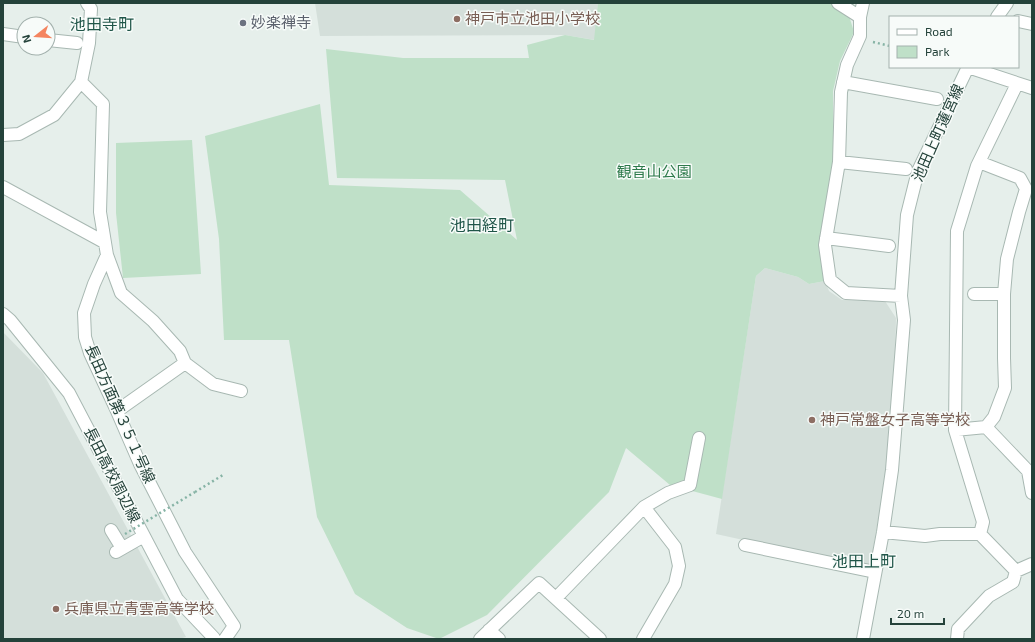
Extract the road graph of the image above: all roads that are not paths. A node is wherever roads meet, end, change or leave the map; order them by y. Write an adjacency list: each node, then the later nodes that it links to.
1 (87, 3): 15 (street)
2 (838, 3): 6 (street)
3 (863, 3): 6 (street)
4 (1007, 3): 5 (street)
5 (1000, 16)
6 (860, 17): 16 (street)
7 (1019, 21): 8 (street)
8 (1032, 24)
9 (3, 34): 10 (street)
10 (16, 36)
11 (56, 41): 12 (street)
12 (77, 43)
13 (968, 68): 31 (street, 池田上町蓮宮線)
14 (971, 68): 17 (street)
15 (81, 82): 20 (street); 26 (street)
16 (843, 82): 19 (street); 21 (street)
17 (1017, 84): 18 (street); 22 (street)
18 (1032, 88)
19 (937, 99)
20 (3, 135)
21 (839, 162): 23 (street); 25 (street)
22 (979, 162): 30 (street); 37 (street)
23 (906, 169)
24 (3, 187): 26 (street)
25 (826, 238): 27 (street); 31 (street)
26 (104, 242): 28 (street)
27 (889, 246)
28 (107, 255): 33 (street); 35 (street, 長田方面第３５１号線)
29 (974, 294): 30 (street)
30 (1004, 294): 36 (street)
31 (901, 296): 42 (street, 池田上町蓮宮線)
32 (3, 314): 44 (street, 長田高校周辺線)
33 (186, 363): 34 (street); 35 (street)
34 (241, 391)
35 (117, 411): 51 (street, 長田方面第３５１号線)
36 (986, 427): 37 (street); 39 (street)
37 (955, 430): 43 (street)
38 (699, 438): 40 (street)
39 (1032, 493)
40 (644, 507): 49 (street); 55 (street)
41 (111, 530): 44 (street)
42 (882, 532): 43 (street); 48 (street, 池田上町蓮宮線)
43 (980, 534): 47 (street)
44 (144, 536): 51 (street, 長田高校周辺線)
45 (745, 545): 48 (street)
46 (1032, 564): 47 (street)
47 (1016, 571): 57 (street)
48 (875, 572): 56 (street, 池田上町蓮宮線)
49 (556, 598): 50 (street); 54 (street)
50 (489, 630): 52 (street); 53 (street)
51 (216, 639)
52 (480, 639)
53 (499, 639)
54 (600, 639)
55 (643, 639)
56 (863, 639)
57 (957, 639)

